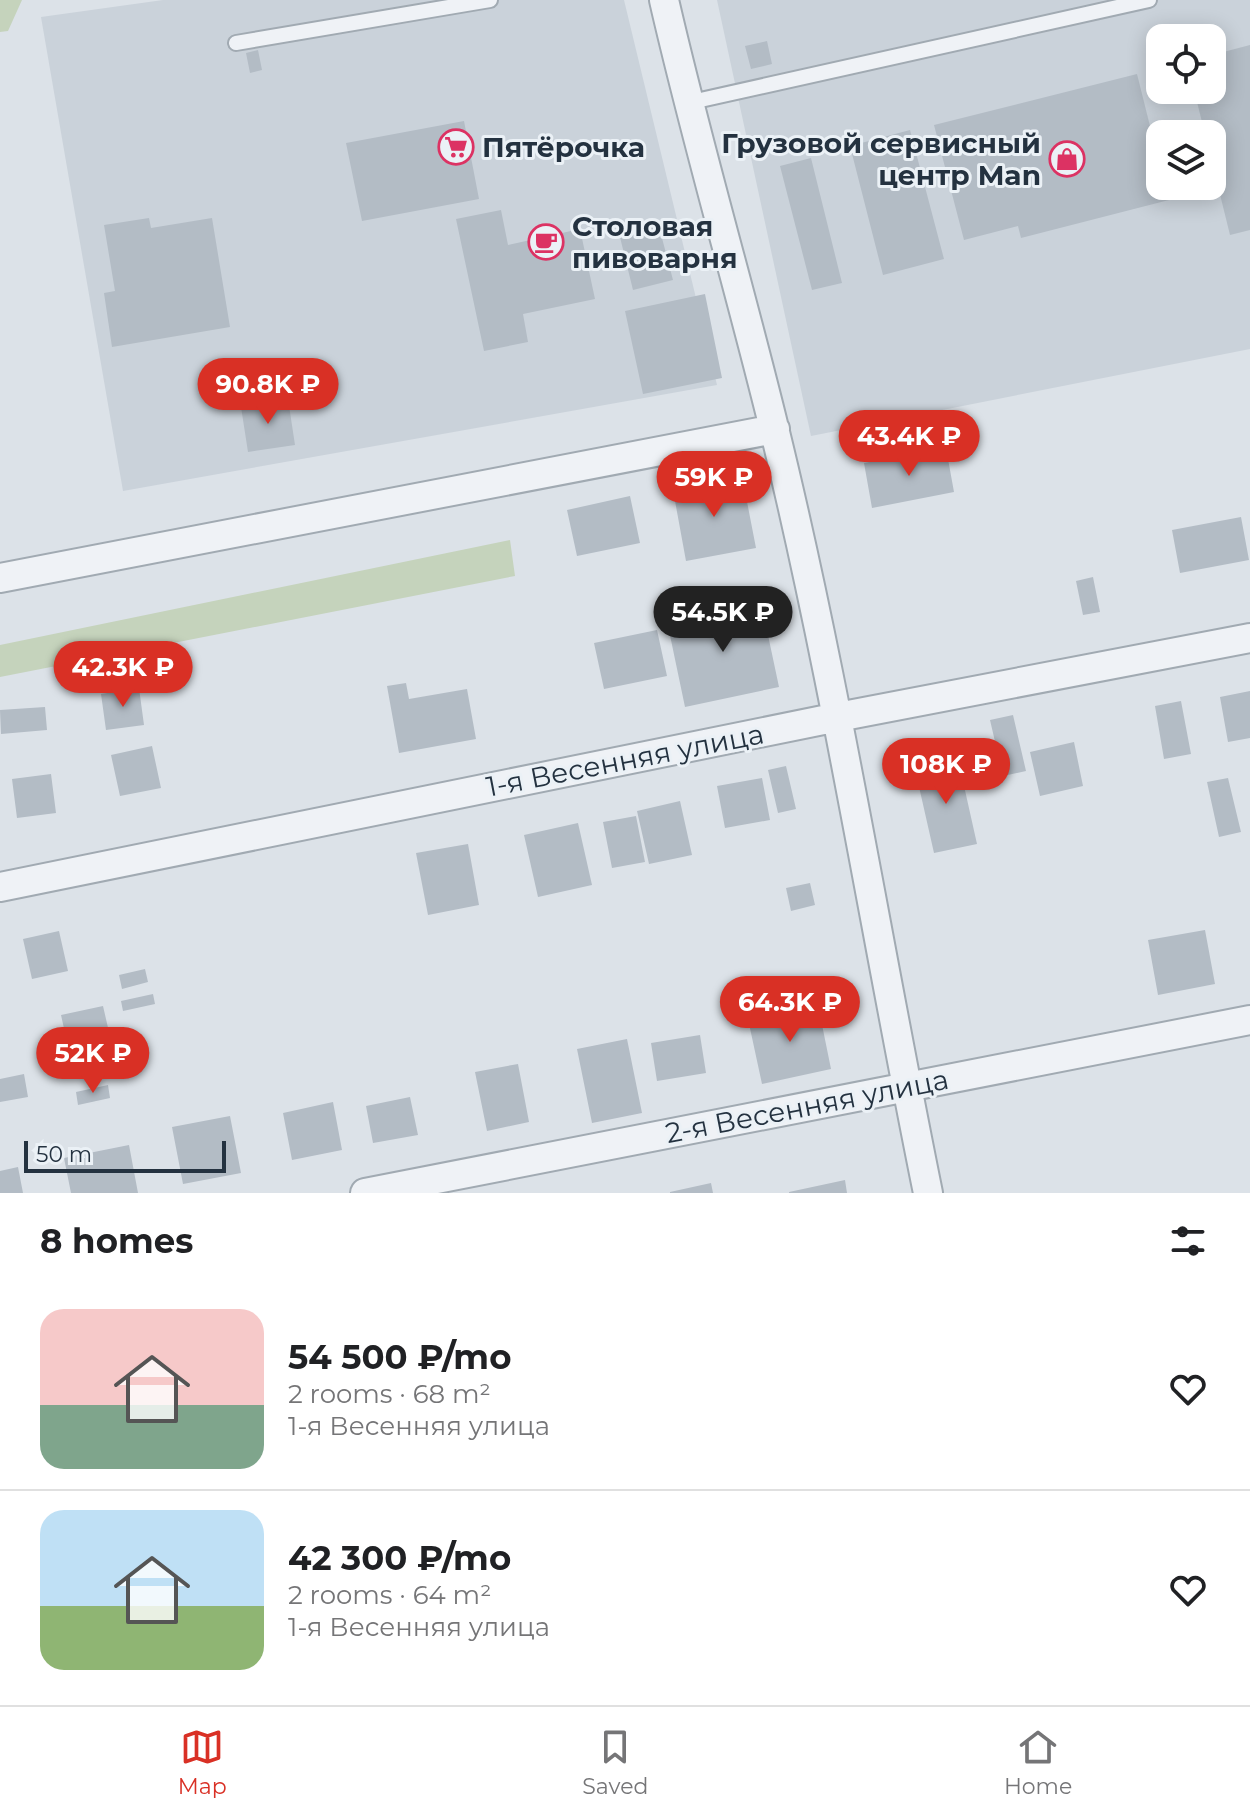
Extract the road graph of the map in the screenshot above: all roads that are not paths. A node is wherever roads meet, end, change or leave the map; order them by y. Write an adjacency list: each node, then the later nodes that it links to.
1 (490, 0): 4 (lane)
2 (664, 0): 5 (street)
3 (1149, 0): 5 (lane)
4 (236, 43)
5 (687, 103): 6 (street)
6 (775, 429): 7 (street); 9 (street)
7 (0, 578)
8 (1250, 638): 9 (street, 1-я Весенняя улица)
9 (838, 717): 10 (street, 1-я Весенняя улица); 12 (street)
10 (0, 887)
11 (1250, 1020): 12 (street, 2-я Весенняя улица)
12 (906, 1086): 13 (street, 2-я Весенняя улица); 14 (street)
13 (365, 1193)
14 (928, 1193)

